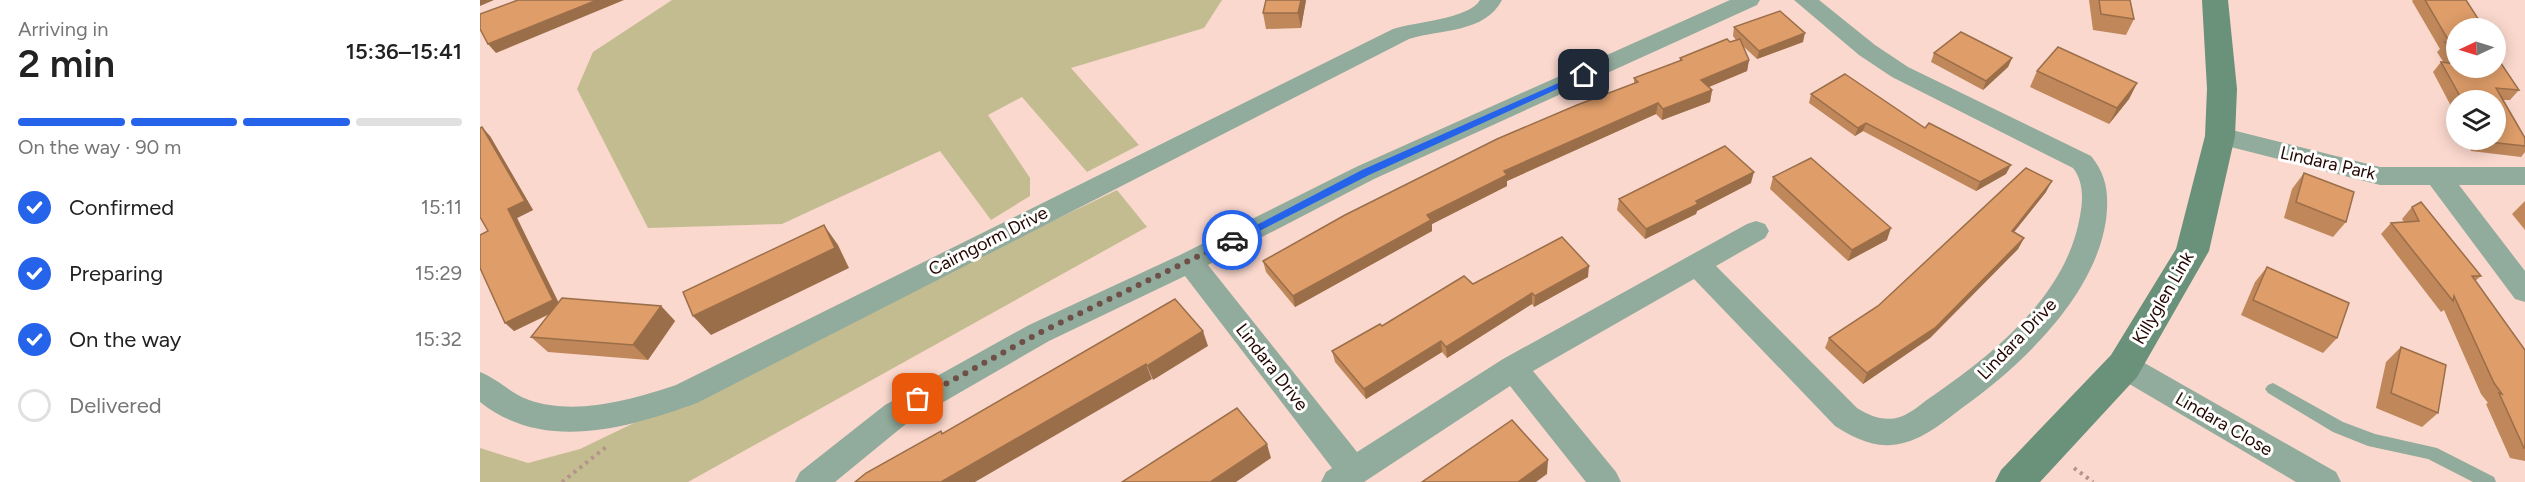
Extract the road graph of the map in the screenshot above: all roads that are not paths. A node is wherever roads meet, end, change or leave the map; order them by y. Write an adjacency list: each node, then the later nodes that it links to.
1 (1749, 0): 9 (street)
2 (1805, 0): 10 (street, Lindara Drive)
3 (2215, 0): 5 (street, Killyglen Link)
4 (1490, 3): 14 (street, Cairngorm Drive)
5 (2220, 136): 7 (street, Lindara Park); 12 (street, Killyglen Link)
6 (2525, 176): 7 (street, Lindara Park)
7 (2438, 177): 11 (street)
8 (1756, 231): 10 (street, Lindara Drive)
9 (1190, 262): 16 (street, Lindara Drive); 17 (street)
10 (1697, 264): 13 (street, Lindara Drive)
11 (2525, 291)
12 (2124, 366): 19 (street, Killyglen Link); 20 (street, Lindara Close)
13 (1513, 368): 16 (street, Lindara Drive); 18 (street)
14 (480, 385)
15 (2273, 389): 21 (lane)
16 (1345, 477)
17 (811, 482)
18 (1605, 482)
19 (2015, 482)
20 (2325, 482)
21 (2488, 482)

